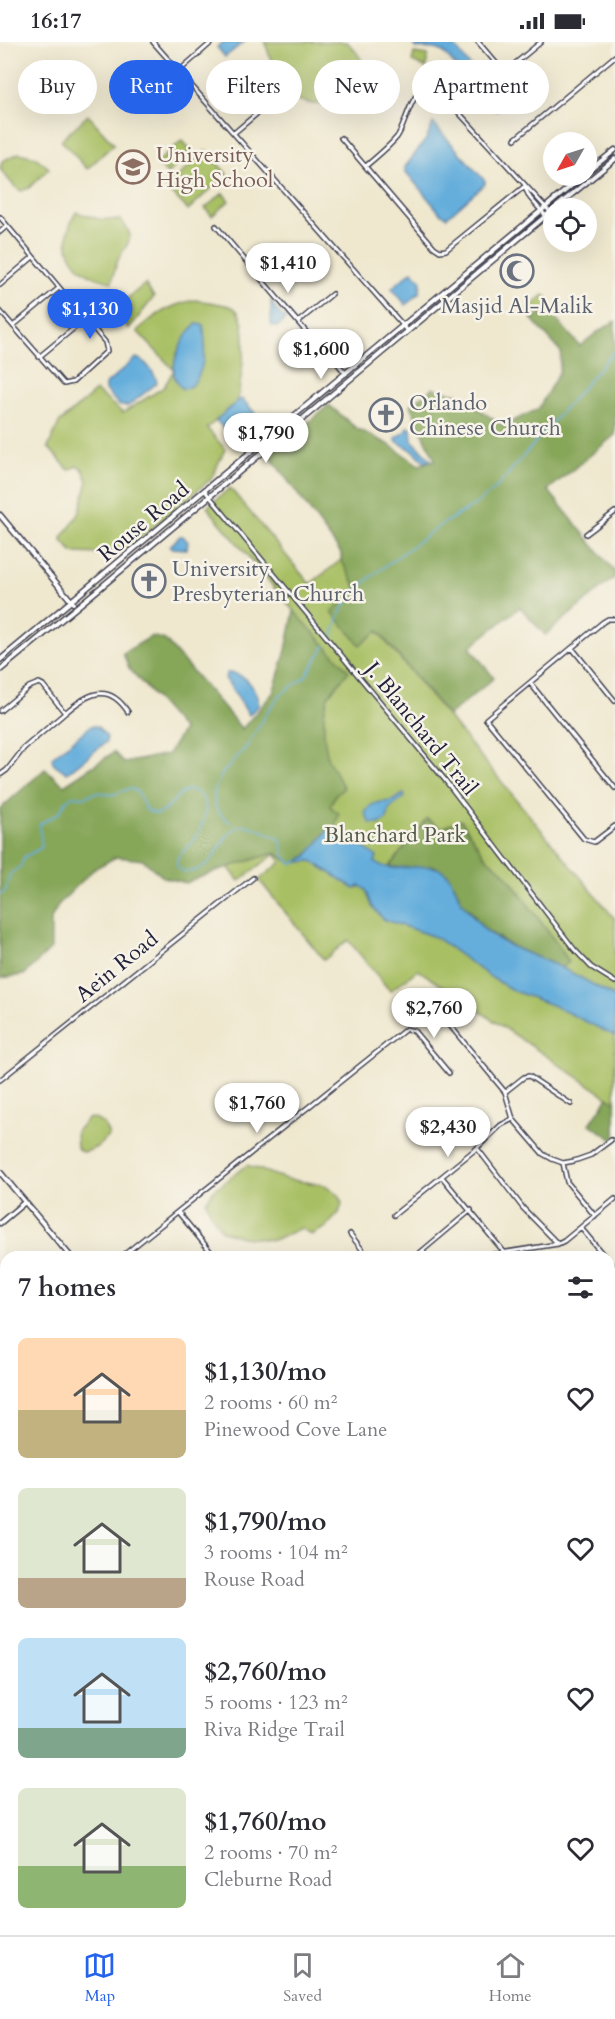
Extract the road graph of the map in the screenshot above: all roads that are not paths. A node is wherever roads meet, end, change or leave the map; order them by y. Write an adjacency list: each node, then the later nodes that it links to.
1 (153, 42): 6 (street)
2 (212, 42): 7 (street)
3 (478, 42): 4 (street)
4 (541, 42)
5 (615, 56): 12 (street)
6 (169, 60)
7 (192, 60)
8 (194, 88): 10 (street)
9 (256, 114): 10 (street)
10 (234, 133): 38 (street)
11 (341, 138): 16 (street)
12 (515, 139)
13 (615, 150): 15 (street, Rouse Road)
14 (615, 159): 22 (street, Rouse Road)
15 (597, 164)
16 (366, 166): 17 (street); 17 (street)
17 (525, 186): 19 (street); 20 (street)
18 (571, 186): 21 (street, Rouse Road)
19 (535, 195): 20 (street); 23 (street)
20 (530, 198): 24 (street)
21 (557, 198)
22 (568, 198)
23 (543, 204)
24 (541, 211): 38 (street, Rouse Road)
25 (0, 217): 27 (street)
26 (543, 218): 39 (street, Rouse Road)
27 (7, 226): 29 (street); 30 (street)
28 (216, 226): 36 (street)
29 (0, 232)
30 (33, 257): 31 (street); 32 (street)
31 (0, 285)
32 (59, 288): 35 (street); 37 (street)
33 (332, 294): 36 (street)
34 (0, 310): 37 (street)
35 (85, 318): 40 (street); 40 (street)
36 (298, 322): 41 (street)
37 (13, 326): 40 (street)
38 (403, 326): 39 (street); 41 (street, Rouse Road)
39 (408, 331): 43 (street, Rouse Road)
40 (39, 357)
41 (346, 374): 42 (street, Rouse Road)
42 (205, 491): 43 (street, J. Blanchard Trail); 47 (street, Rouse Road)
43 (209, 497): 48 (street, Rouse Road); 62 (street, J. Blanchard Trail)
44 (615, 512): 46 (street)
45 (0, 515): 47 (street)
46 (586, 534)
47 (72, 602): 48 (street); 51 (street, Rouse Road)
48 (79, 605): 52 (street, Rouse Road)
49 (614, 619): 50 (street)
50 (572, 648): 53 (street); 54 (street)
51 (0, 660)
52 (0, 670)
53 (530, 683): 59 (street); 60 (street)
54 (615, 701)
55 (0, 711): 57 (street)
56 (128, 712): 57 (street)
57 (65, 713): 58 (street)
58 (0, 775)
59 (615, 788)
60 (615, 826)
61 (253, 878): 65 (street, Aein Road)
62 (615, 982)
63 (423, 993): 66 (street)
64 (449, 1073): 77 (street)
65 (0, 1080)
66 (505, 1092): 67 (street); 68 (street)
67 (571, 1104)
68 (513, 1119): 70 (street); 71 (street)
69 (610, 1140): 71 (street)
70 (477, 1148): 73 (street); 83 (street)
71 (563, 1163): 79 (street)
72 (0, 1172): 75 (street)
73 (442, 1177): 76 (street); 78 (street)
74 (615, 1199): 79 (street)
75 (25, 1202): 80 (street); 84 (street)
76 (471, 1210): 88 (street); 89 (street)
77 (178, 1212): 85 (street); 86 (street)
78 (394, 1215)
79 (595, 1216): 81 (street)
80 (0, 1223)
81 (581, 1228): 83 (street); 91 (street)
82 (350, 1234): 87 (street)
83 (558, 1244): 90 (street)
84 (66, 1251)
85 (129, 1251)
86 (210, 1251)
87 (364, 1251)
88 (422, 1251)
89 (503, 1251)
90 (511, 1251)
91 (600, 1251)

